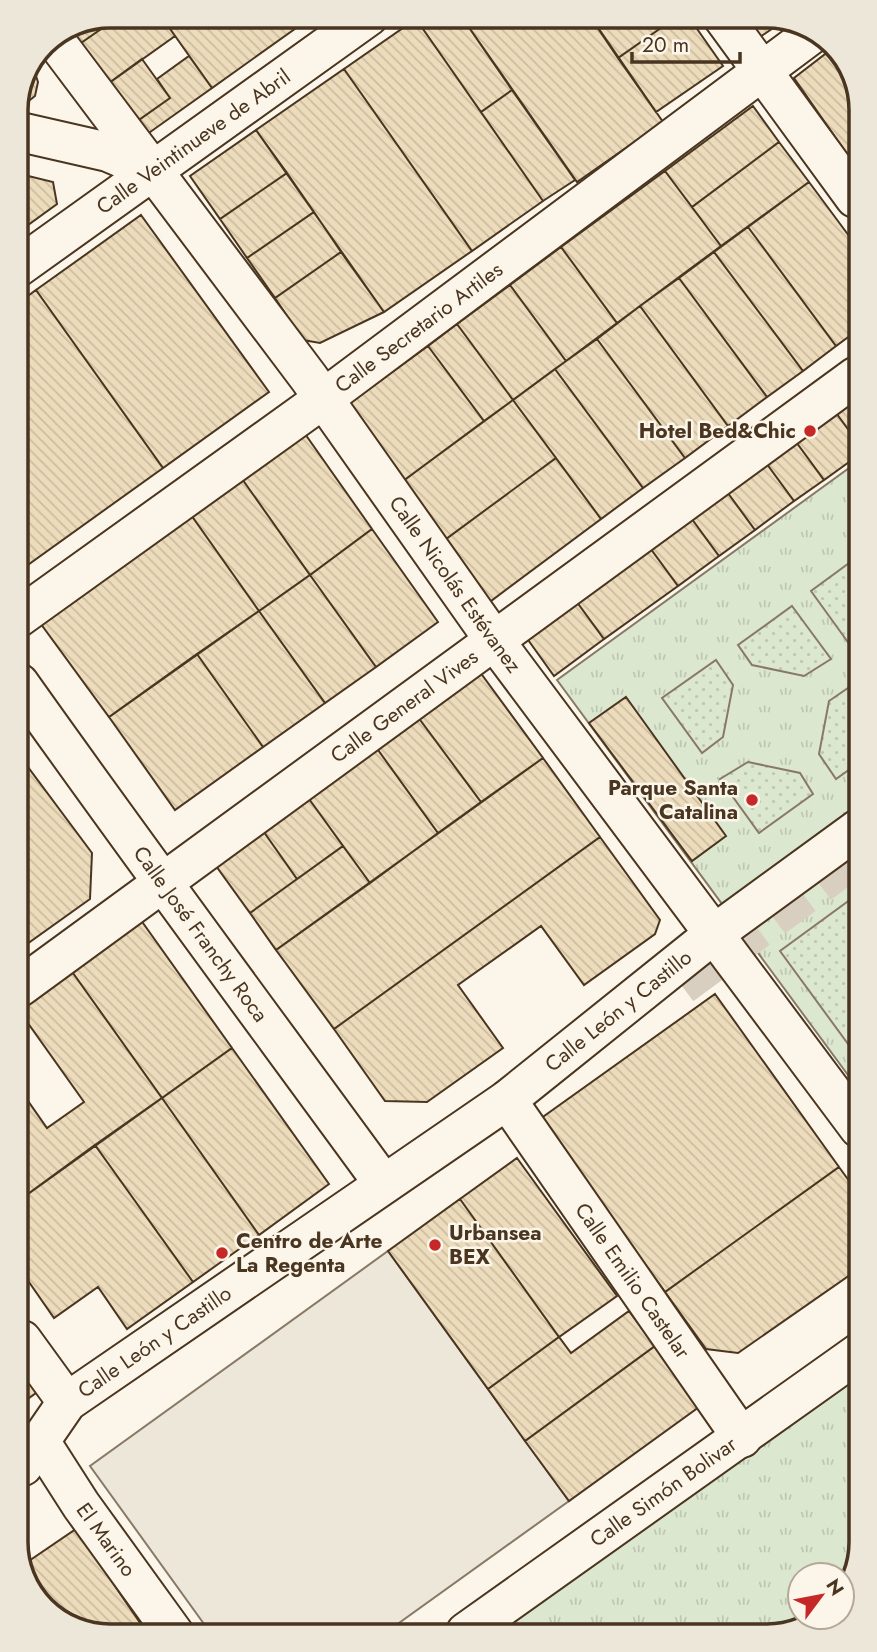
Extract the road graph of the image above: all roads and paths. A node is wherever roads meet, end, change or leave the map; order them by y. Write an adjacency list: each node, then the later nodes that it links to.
1 (352, 28): 7 (street, Calle Veintinueve de Abril)
2 (731, 28): 5 (street)
3 (806, 38): 5 (street, Calle Secretario Artiles)
4 (59, 46): 7 (street, Calle Nicolás Estévanez)
5 (762, 71): 8 (street); 11 (street, Calle Secretario Artiles)
6 (28, 134): 7 (street)
7 (154, 172): 9 (street, Calle Veintinueve de Abril); 11 (street, Calle Nicolás Estévanez)
8 (849, 190)
9 (28, 260)
10 (849, 381): 13 (street, Calle General Vives)
11 (323, 399): 12 (street, Calle Secretario Artiles); 13 (street, Calle Nicolás Estévanez)
12 (28, 611)
13 (495, 640): 16 (street, Calle General Vives); 17 (street, Calle Nicolás Estévanez)
14 (28, 696): 16 (street, Calle José Franchy Roca)
15 (849, 836): 17 (street, Calle León y Castillo)
16 (162, 882): 18 (street, Calle General Vives); 22 (street, Calle José Franchy Roca)
17 (714, 934): 20 (street, Calle León y Castillo); 21 (street, Calle Nicolás Estévanez)
18 (28, 981)
19 (682, 986): 20 (street, Calle León y Castillo)
20 (518, 1104): 22 (street, Calle León y Castillo); 26 (street, Calle Emilio Castelar)
21 (849, 1115)
22 (383, 1183): 25 (street, Calle León y Castillo)
23 (28, 1348): 25 (street)
24 (849, 1360): 26 (street, Calle Simón Bolivar)
25 (66, 1402): 27 (street, Calle León y Castillo)
26 (742, 1438): 29 (street, Calle Simón Bolivar)
27 (28, 1454): 28 (street, El Marino)
28 (167, 1624)
29 (477, 1624)

